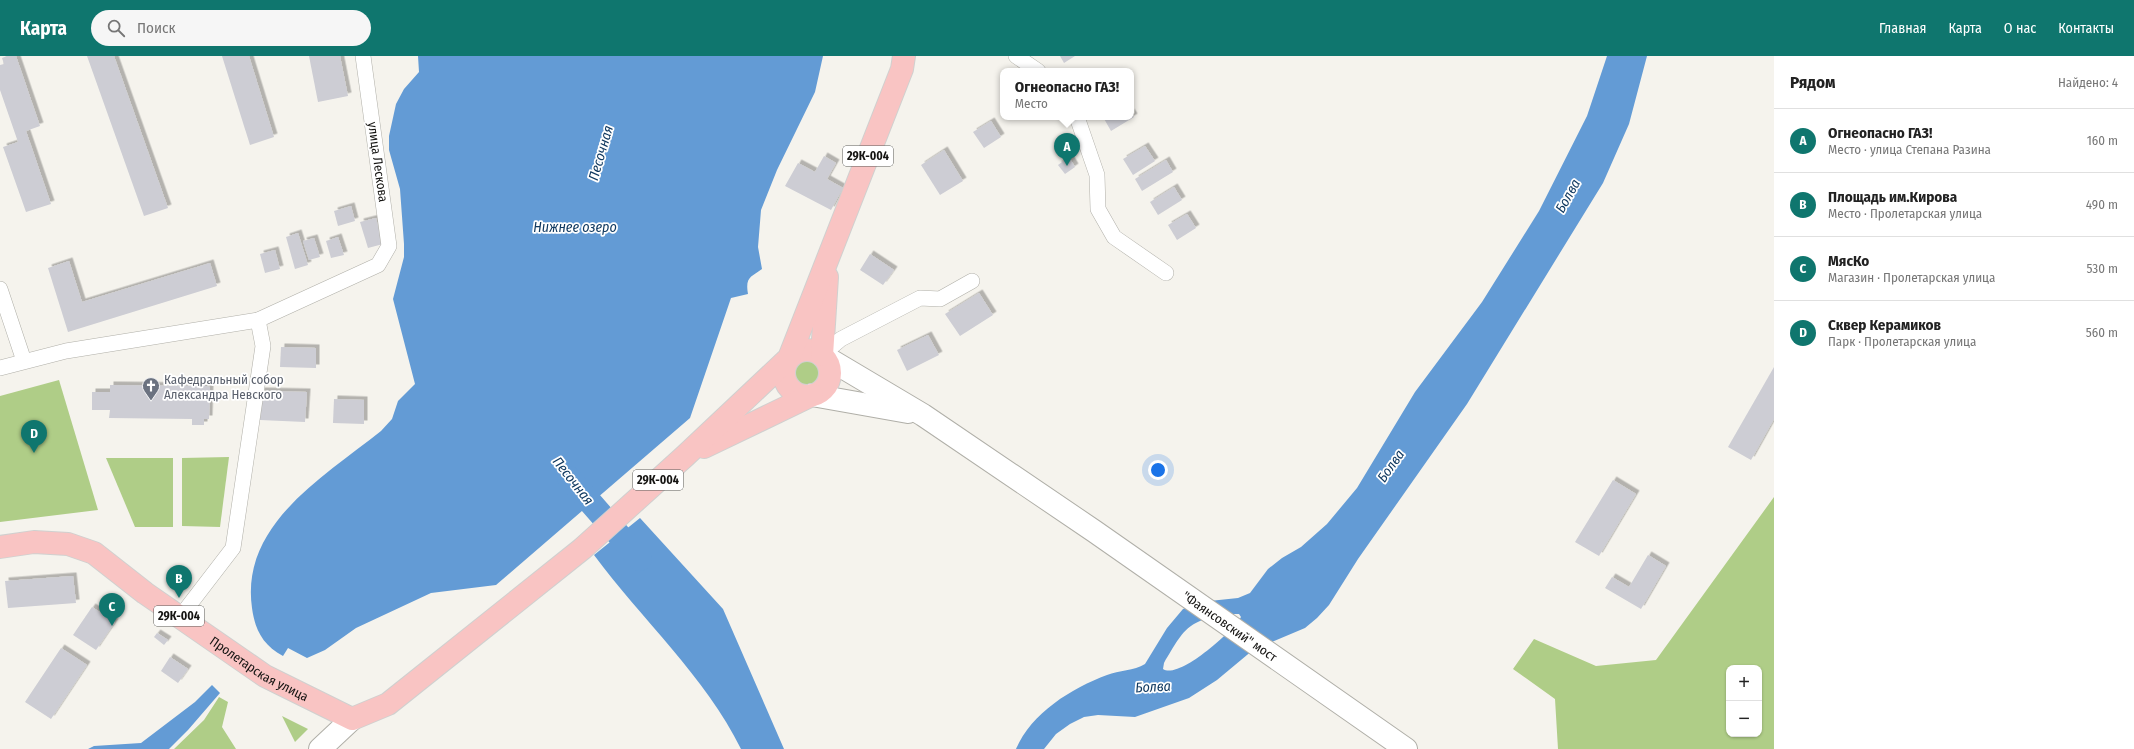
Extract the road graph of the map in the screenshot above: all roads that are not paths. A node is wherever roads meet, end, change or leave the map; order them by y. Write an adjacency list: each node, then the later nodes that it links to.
1 (362, 56): 10 (street, улица Лескова)
2 (904, 56): 6 (main road, 29К-004)
3 (1016, 56): 4 (street)
4 (1034, 68)
5 (1078, 120): 7 (street)
6 (828, 256): 11 (main road, 29К-004); 12 (main road)
7 (1166, 273)
8 (972, 281): 11 (street)
9 (0, 289): 13 (street)
10 (258, 320): 13 (street); 19 (street)
11 (822, 355): 12 (main road); 15 (main road, 29К-004); 16 (main road, "Фаянсовский" мост)
12 (789, 358): 15 (main road); 17 (main road)
13 (24, 361): 14 (street)
14 (0, 368)
15 (812, 395): 16 (main road); 17 (main road, 29К-004)
16 (923, 415): 22 (main road, "Фаянсовский" мост)
17 (685, 456): 20 (main road, 29К-004)
18 (0, 547): 19 (main road, Пролетарская улица / 29К-004)
19 (180, 617): 20 (main road, Пролетарская улица / 29К-004)
20 (352, 719): 21 (main road)
21 (320, 749)
22 (1406, 749)

